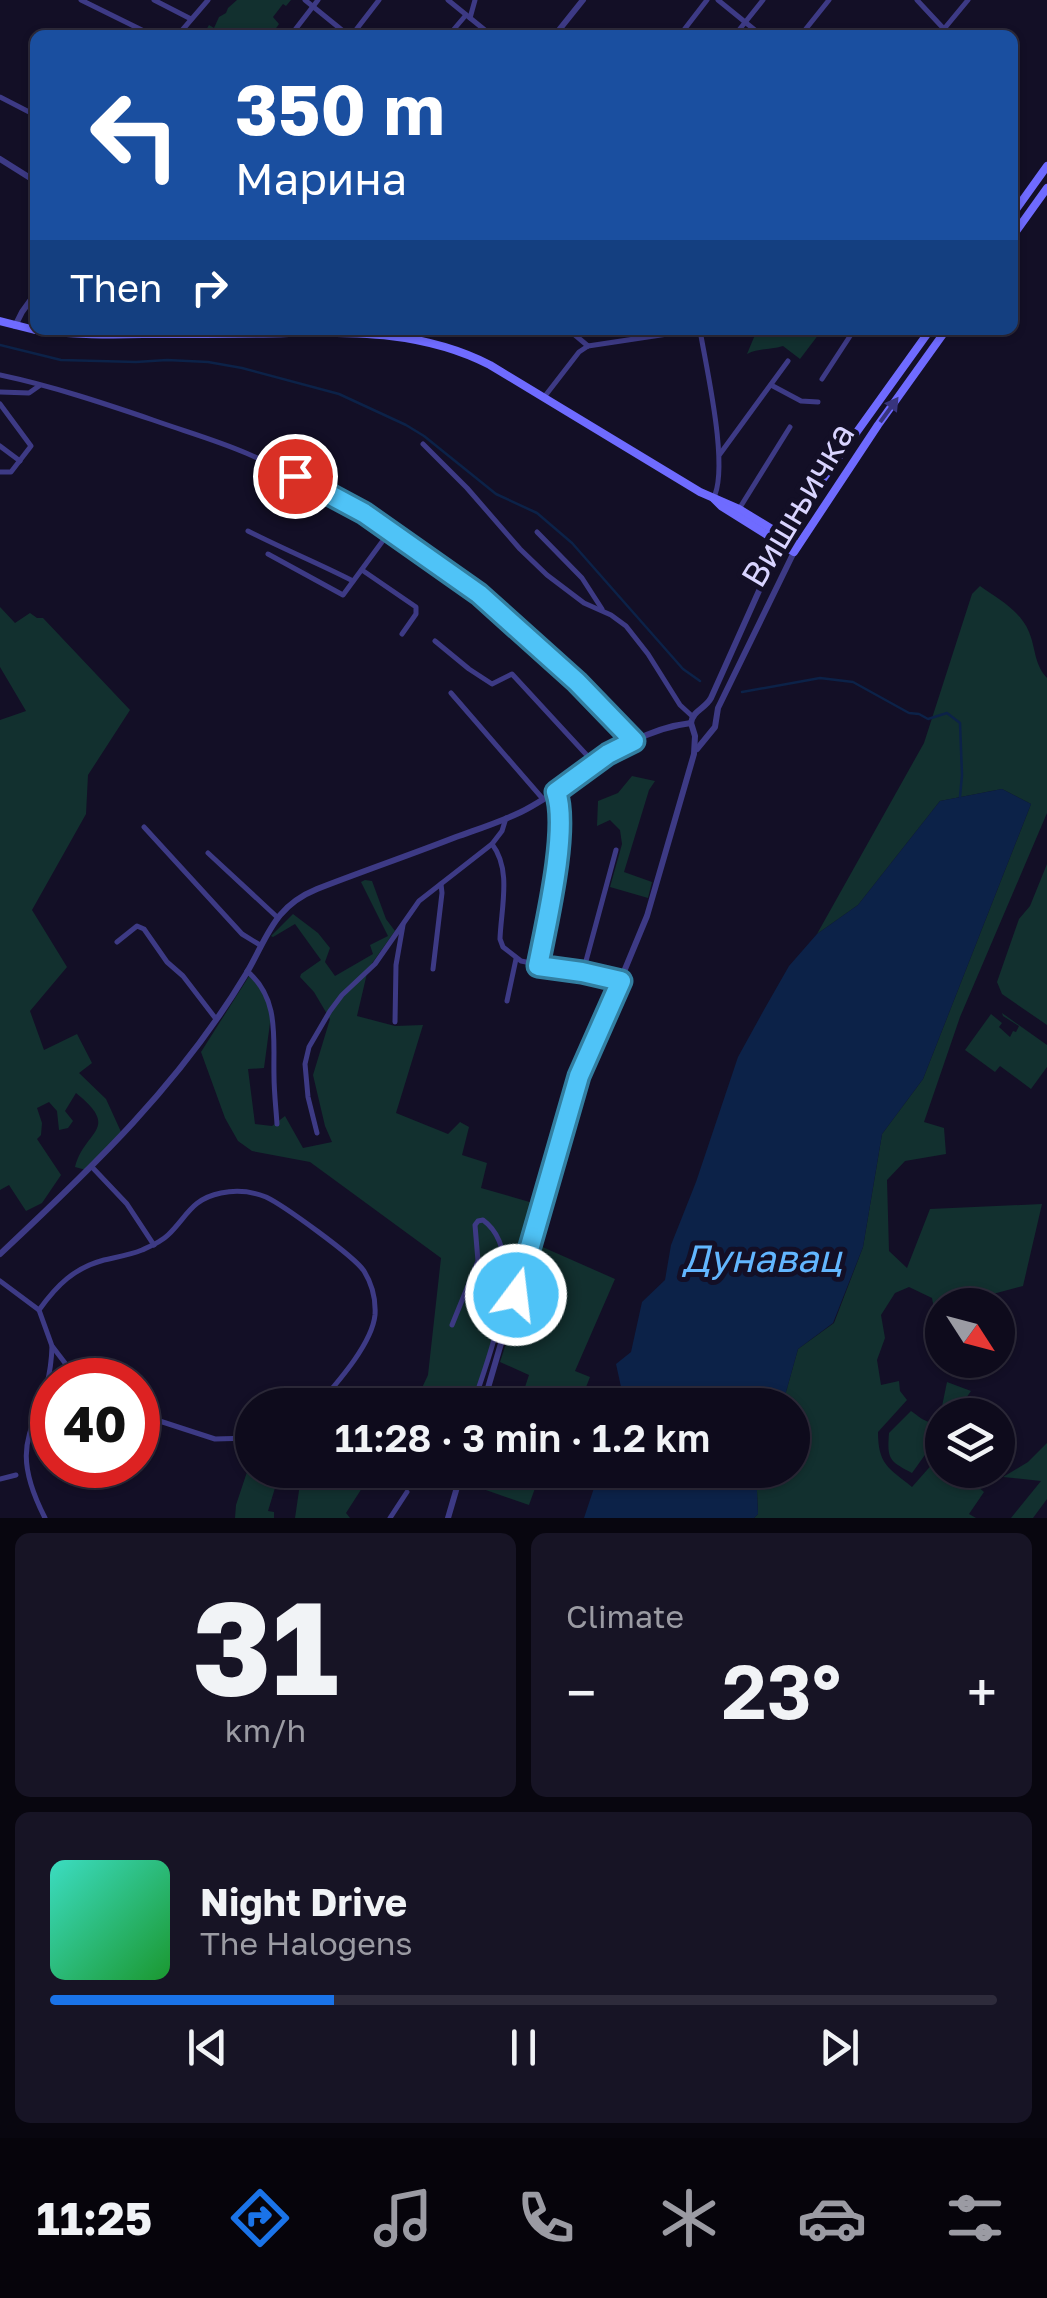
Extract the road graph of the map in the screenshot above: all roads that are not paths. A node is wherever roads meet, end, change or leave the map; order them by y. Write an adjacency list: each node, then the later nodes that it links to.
1 (81, 0): 19 (street)
2 (154, 0): 17 (street)
3 (208, 0): 17 (street)
4 (305, 0): 15 (street)
5 (380, 0): 23 (street)
6 (448, 0): 16 (street)
7 (475, 0): 16 (street)
8 (582, 0): 26 (street)
9 (707, 0): 27 (street)
10 (718, 0): 18 (street)
11 (763, 0): 18 (street)
12 (829, 0): 30 (street)
13 (917, 0): 31 (street)
14 (968, 0): 32 (street)
15 (316, 3): 21 (street); 22 (street)
16 (468, 16): 24 (street); 25 (street)
17 (192, 20): 20 (street)
18 (745, 22): 28 (street); 29 (street)
19 (142, 30)
20 (183, 30)
21 (294, 30)
22 (345, 30)
23 (354, 30)
24 (454, 30)
25 (486, 30)
26 (558, 30)
27 (684, 30)
28 (739, 30)
29 (755, 30)
30 (806, 30)
31 (940, 30)
32 (943, 30)
33 (0, 97): 34 (street)
34 (30, 112)
35 (0, 159): 37 (street)
36 (1047, 166): 39 (main road)
37 (30, 178)
38 (1047, 188): 40 (main road)
39 (1018, 206)
40 (1018, 229)
41 (30, 301): 43 (street)
42 (0, 321): 43 (main road)
43 (15, 326): 44 (main road)
44 (30, 329)
45 (391, 335): 59 (main road)
46 (577, 335): 52 (street)
47 (657, 335): 52 (street)
48 (698, 335): 65 (street)
49 (851, 335): 55 (street)
50 (926, 335): 73 (main road, Вишњичка)
51 (942, 335): 74 (main road, Вишњичка, one-way to 51)
52 (588, 346): 59 (street)
53 (788, 361): 56 (street)
54 (0, 376): 57 (street)
55 (822, 378)
56 (771, 384): 60 (street); 65 (street)
57 (39, 385): 58 (street); 71 (street)
58 (0, 392)
59 (544, 397): 68 (main road)
60 (818, 402)
61 (0, 404): 66 (street)
62 (790, 427): 69 (street)
63 (422, 444): 78 (street)
64 (0, 446): 66 (street)
65 (718, 456): 68 (street)
66 (20, 461): 67 (street)
67 (0, 472)
68 (714, 499): 69 (main road); 73 (main road)
69 (739, 509): 73 (main road)
70 (248, 531): 77 (street)
71 (390, 531): 76 (street); 86 (street)
72 (537, 532): 78 (street)
73 (782, 540): 74 (main road); 82 (street, Вишњичка)
74 (796, 548): 83 (street, Вишњичка)
75 (268, 554): 77 (street)
76 (362, 570): 77 (street); 79 (street)
77 (354, 581)
78 (604, 612): 84 (street)
79 (402, 634)
80 (434, 640): 88 (street)
81 (451, 693): 90 (street)
82 (701, 709): 83 (street); 84 (street, Вишњичка)
83 (716, 720): 85 (street, Вишњичка)
84 (692, 722): 85 (street); 86 (street); 87 (street, Вишњичка)
85 (710, 732): 87 (street, Вишњичка)
86 (634, 741): 88 (street)
87 (694, 754): 106 (street, Вишњичка)
88 (594, 764): 89 (street)
89 (556, 792): 90 (street); 102 (street)
90 (544, 799): 91 (street)
91 (506, 818): 93 (street); 97 (street)
92 (144, 827): 100 (street)
93 (492, 844): 96 (street); 101 (street)
94 (616, 850): 105 (street)
95 (208, 853): 97 (street)
96 (441, 884): 98 (street); 103 (street)
97 (277, 917): 100 (street)
98 (404, 922): 109 (street); 111 (street)
99 (117, 942): 108 (street)
100 (260, 945): 104 (street)
101 (516, 960): 102 (street); 107 (street)
102 (538, 966): 105 (street)
103 (433, 969)
104 (248, 971): 108 (street); 110 (street)
105 (582, 972): 106 (street)
106 (621, 981): 122 (street, Вишњичка)
107 (507, 1002)
108 (216, 1019): 112 (street)
109 (394, 1022)
110 (277, 1124)
111 (318, 1133)
112 (91, 1166): 113 (street); 114 (street)
113 (154, 1244): 116 (street); 120 (street)
114 (0, 1254)
115 (0, 1281): 116 (street)
116 (39, 1310): 118 (street)
117 (452, 1324): 121 (street)
118 (52, 1346): 119 (street); 123 (street)
119 (61, 1358)
120 (330, 1388)
121 (478, 1388)
122 (488, 1388)
123 (27, 1414)
124 (160, 1422): 125 (street)
125 (235, 1438)
126 (0, 1479): 127 (street)
127 (19, 1483)
128 (457, 1488): 133 (street)
129 (24, 1492): 131 (street)
130 (407, 1492): 132 (street)
131 (45, 1518)
132 (390, 1518)
133 (448, 1518)

